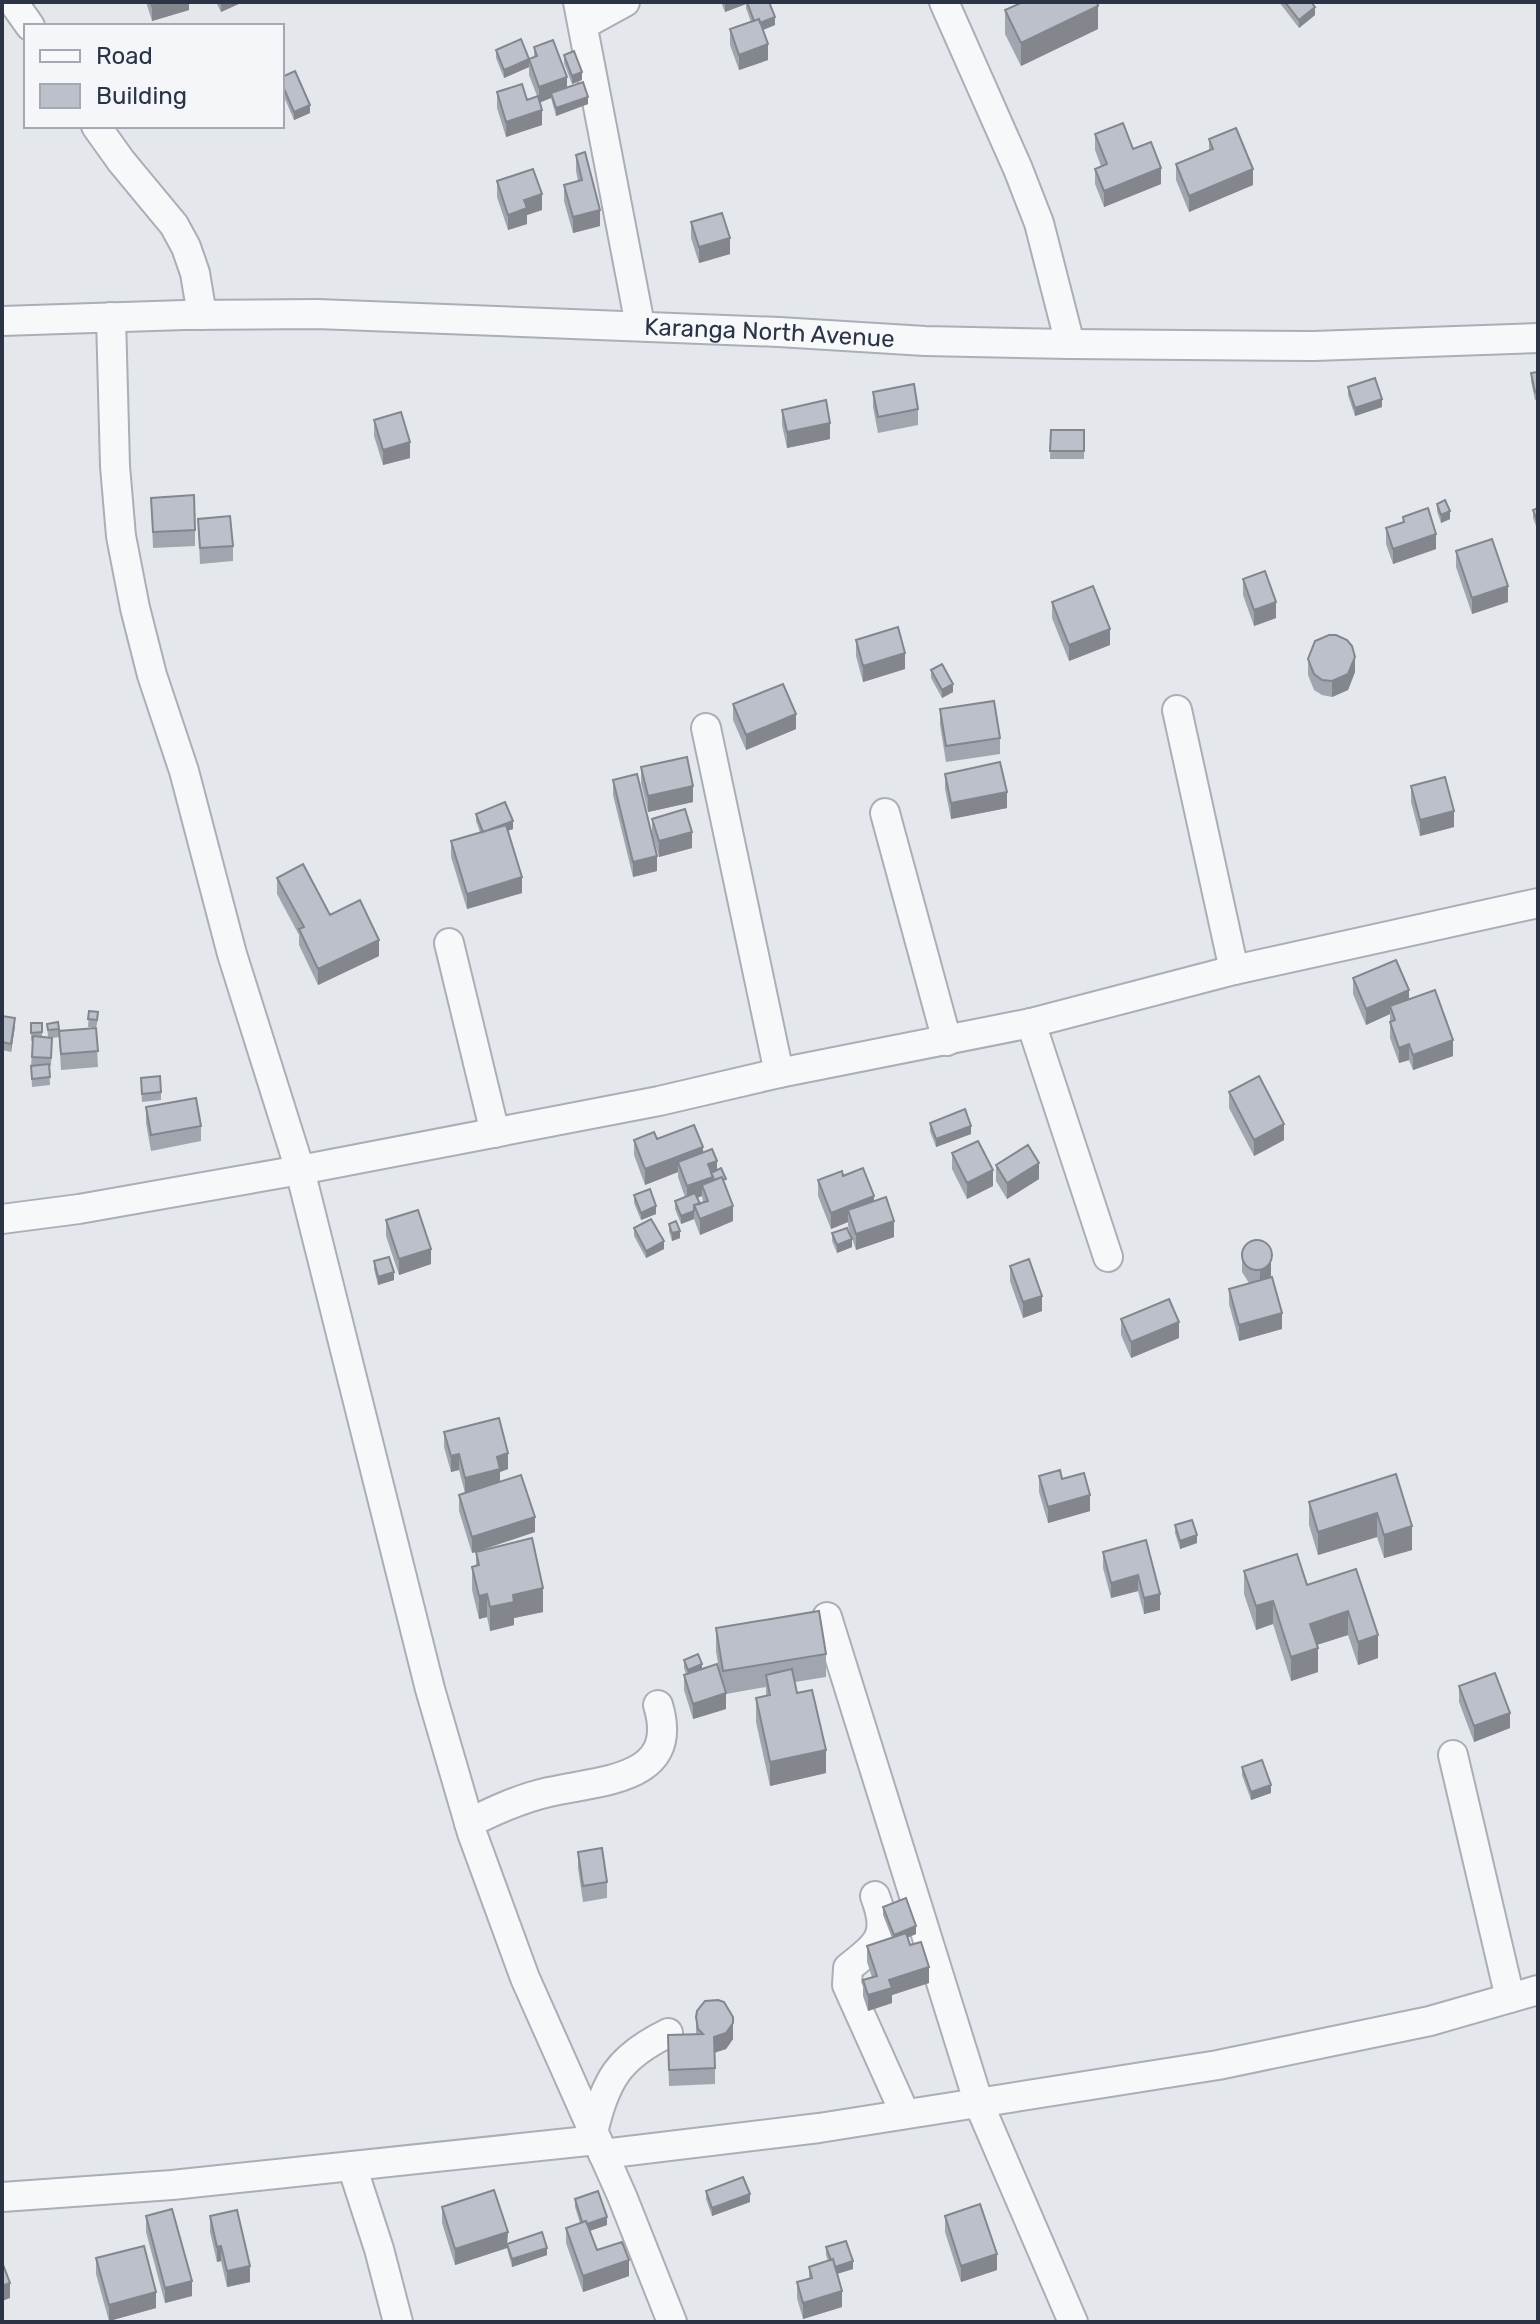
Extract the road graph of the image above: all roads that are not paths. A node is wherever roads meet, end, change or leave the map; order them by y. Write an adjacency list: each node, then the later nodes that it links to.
1 (13, 2): 5 (street)
2 (625, 2): 4 (street)
3 (944, 2): 12 (street)
4 (580, 13): 10 (street)
5 (29, 24)
6 (98, 128): 7 (street)
7 (202, 315): 8 (street, Karanga North Avenue); 10 (street, Karanga North Avenue)
8 (111, 317): 9 (street, Karanga North Avenue); 23 (street)
9 (2, 321)
10 (640, 325): 12 (street, Karanga North Avenue)
11 (1538, 338): 12 (street, Karanga North Avenue)
12 (1070, 344)
13 (1177, 710): 18 (street)
14 (706, 728): 21 (street)
15 (885, 813): 20 (street)
16 (1538, 903): 18 (street)
17 (449, 943): 22 (street)
18 (1234, 970): 19 (street)
19 (1031, 1023): 20 (street); 25 (street)
20 (947, 1041): 21 (street)
21 (779, 1073): 22 (street)
22 (495, 1133): 23 (street)
23 (300, 1170): 24 (street); 29 (street)
24 (2, 1219)
25 (1108, 1257)
26 (827, 1617): 34 (street)
27 (658, 1705): 29 (street)
28 (1453, 1755): 32 (street)
29 (469, 1823): 36 (street)
30 (875, 1896): 35 (street)
31 (1538, 1990): 32 (street)
32 (1510, 1998): 34 (street)
33 (668, 2033): 36 (street)
34 (979, 2104): 35 (street); 41 (street)
35 (905, 2114): 36 (street)
36 (598, 2142): 37 (street); 40 (street)
37 (352, 2166): 38 (street); 39 (street)
38 (2, 2197)
39 (398, 2322)
40 (672, 2322)
41 (1073, 2322)

